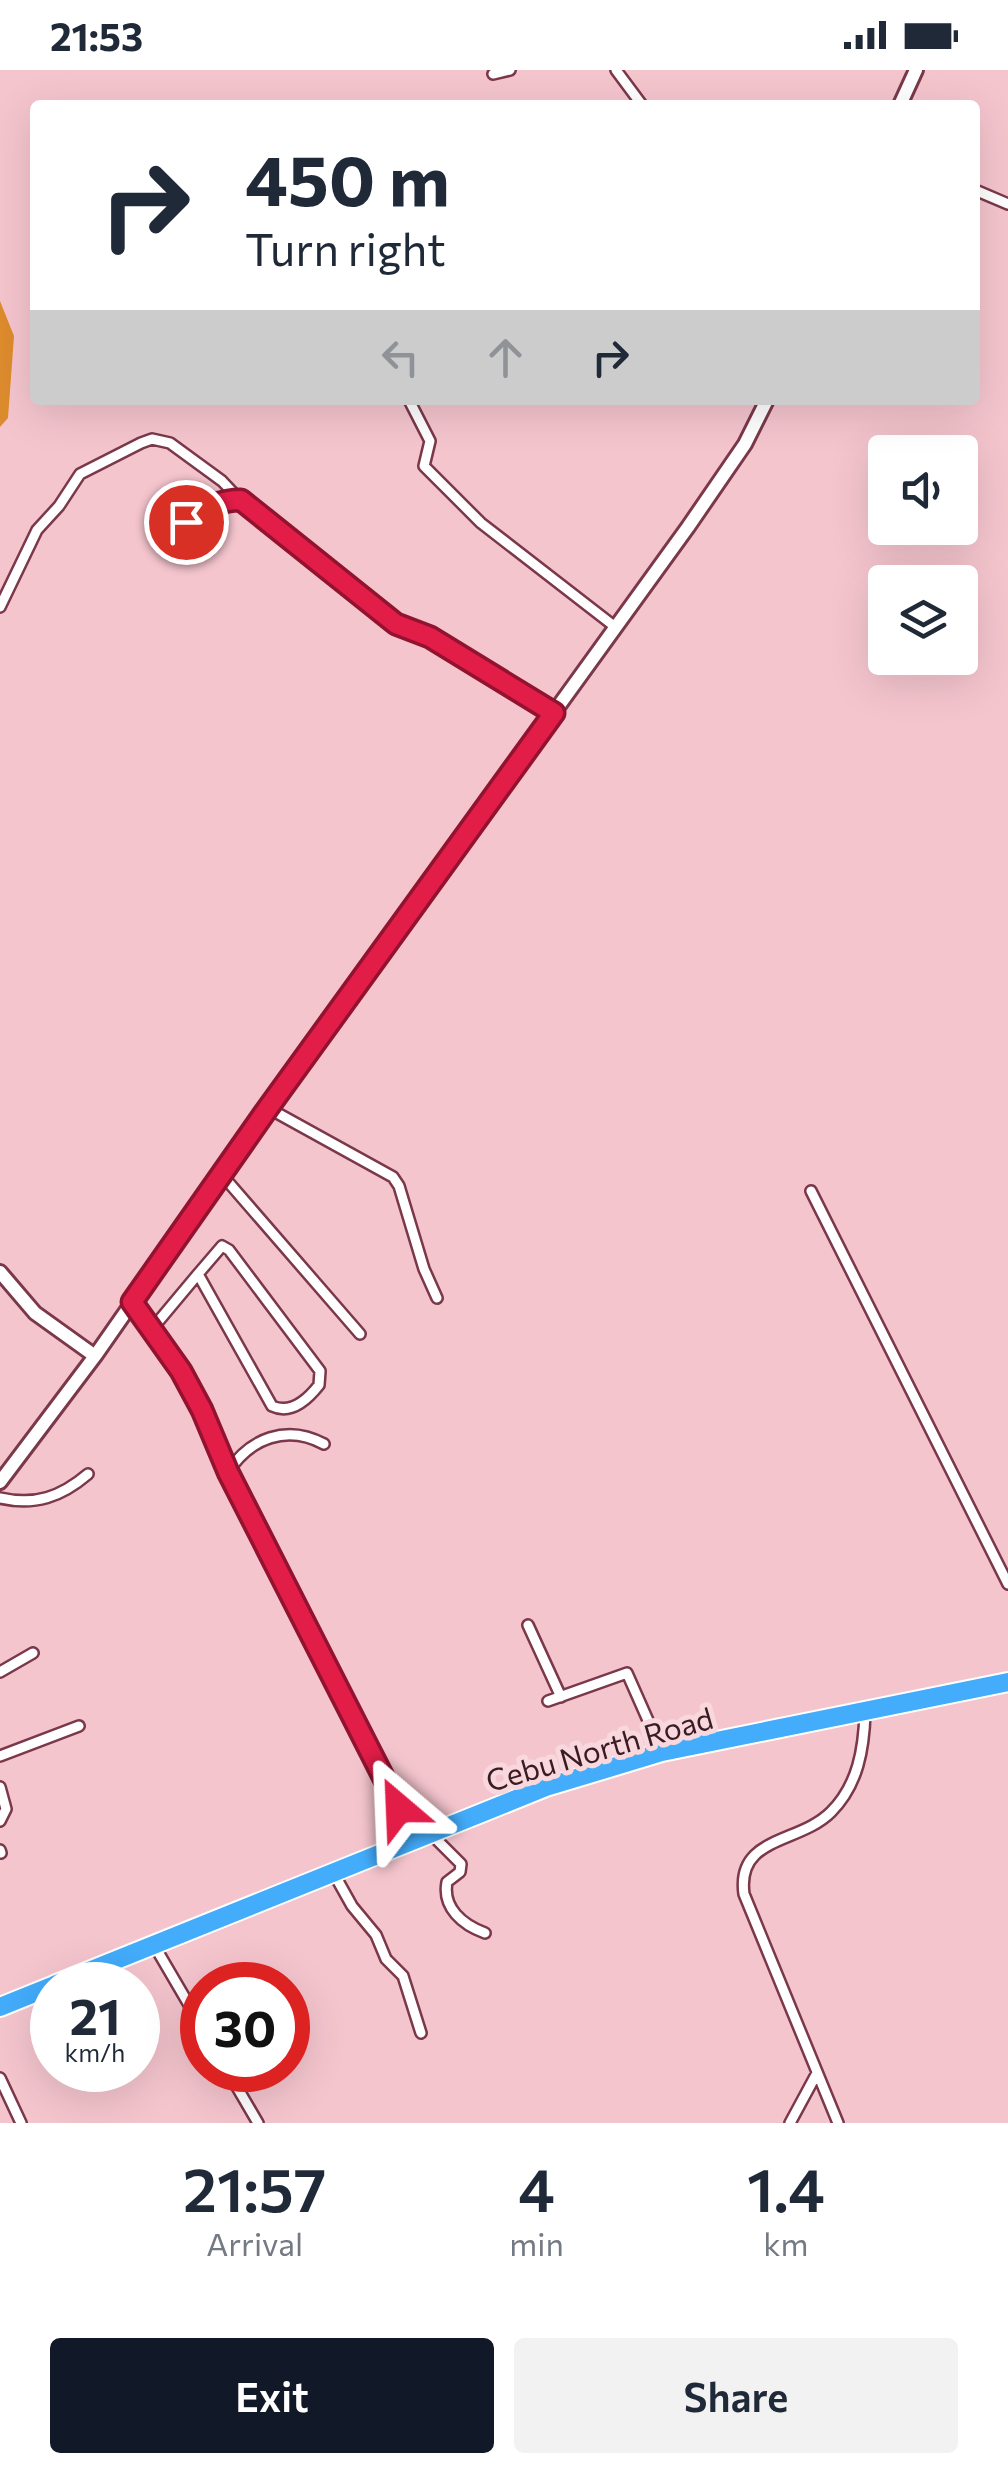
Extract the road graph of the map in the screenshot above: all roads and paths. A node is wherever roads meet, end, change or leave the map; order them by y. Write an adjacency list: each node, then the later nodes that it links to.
1 (510, 70): 4 (street)
2 (616, 70): 5 (street)
3 (916, 70): 6 (main road)
4 (493, 74)
5 (638, 100)
6 (902, 100)
7 (980, 192): 8 (street)
8 (1008, 204)
9 (412, 405): 14 (street)
10 (764, 405): 14 (main road)
11 (241, 500): 12 (street); 13 (street); 15 (street)
12 (186, 522)
13 (0, 607)
14 (614, 626): 15 (main road)
15 (554, 713): 16 (main road)
16 (268, 1108): 17 (main road); 21 (street)
17 (223, 1176): 22 (main road); 24 (street)
18 (812, 1191): 31 (street)
19 (0, 1272): 25 (main road)
20 (198, 1274): 20 (street); 23 (street)
21 (436, 1298)
22 (132, 1302): 23 (street); 25 (main road)
23 (152, 1329): 27 (street)
24 (360, 1334)
25 (94, 1356): 29 (main road)
26 (324, 1444): 27 (street)
27 (228, 1472): 44 (street)
28 (88, 1474): 30 (street)
29 (0, 1482)
30 (0, 1498)
31 (1008, 1584)
32 (528, 1625): 36 (street)
33 (33, 1653): 34 (street)
34 (0, 1672)
35 (1008, 1682): 38 (highway, Cebu North Road)
36 (560, 1698): 37 (street); 40 (street)
37 (548, 1701)
38 (865, 1710): 40 (highway, Cebu North Road); 53 (street)
39 (79, 1726): 41 (street)
40 (662, 1752): 44 (highway, Cebu North Road)
41 (0, 1756)
42 (0, 1787): 43 (street)
43 (0, 1821)
44 (422, 1836): 45 (highway, Cebu North Road); 46 (street)
45 (333, 1872): 47 (highway, Cebu North Road); 52 (street)
46 (484, 1933)
47 (154, 1946): 48 (highway, Cebu North Road); 49 (street)
48 (113, 1962)
49 (180, 1989)
50 (30, 1995): 51 (highway, Cebu North Road)
51 (0, 2007)
52 (422, 2033)
53 (817, 2072): 58 (street); 59 (street)
54 (0, 2078): 56 (street)
55 (240, 2092): 57 (street)
56 (20, 2123)
57 (258, 2123)
58 (790, 2123)
59 (838, 2123)

